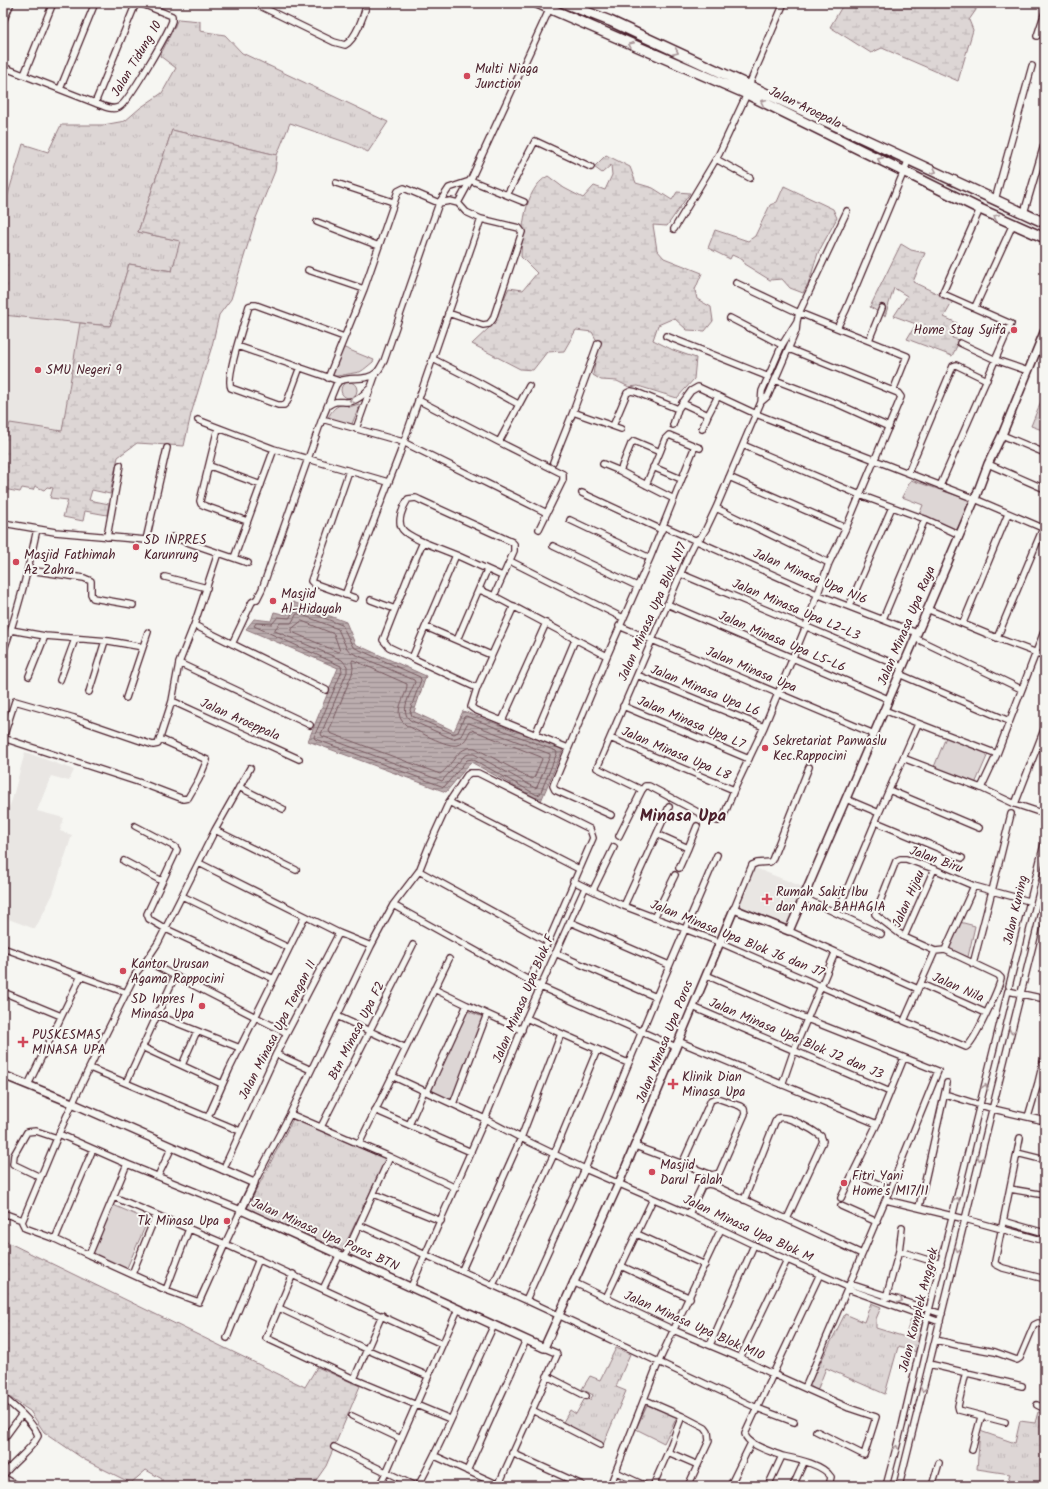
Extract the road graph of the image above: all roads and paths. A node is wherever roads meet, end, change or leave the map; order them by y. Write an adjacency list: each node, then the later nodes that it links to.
1 (11, 3): 13 (street)
2 (53, 3): 19 (street)
3 (95, 3): 20 (street)
4 (136, 3): 22 (street)
5 (140, 3): 22 (street, Jalan Tidung 10)
6 (254, 3): 7 (street)
7 (367, 3)
8 (537, 3): 11 (main road, Jalan Aroepala)
9 (784, 3): 21 (street)
10 (569, 4): 15 (main road, Jalan Aroepala)
11 (550, 8): 16 (main road, Jalan Aroepala, one-way to 11); 29 (street)
12 (1045, 12): 14 (street)
13 (3, 22)
14 (1037, 36)
15 (652, 41): 16 (main road); 21 (main road, Jalan Aroepala, one-way to 21)
16 (646, 51): 21 (main road, Jalan Aroepala)
17 (3, 66): 19 (street, Jalan Tidung 10)
18 (1032, 66): 32 (street)
19 (24, 75): 20 (street, Jalan Tidung 10)
20 (60, 89): 22 (street, Jalan Tidung 10)
21 (748, 89): 24 (street); 25 (main road, Jalan Aroepala); 27 (main road, Jalan Aroepala, one-way to 21)
22 (96, 103)
23 (1044, 145): 39 (street)
24 (716, 159): 28 (street); 44 (street)
25 (909, 159): 27 (street); 32 (main road, Jalan Aroepala, one-way to 32)
26 (591, 167): 31 (street)
27 (904, 171): 37 (main road, Jalan Aroepala); 56 (street)
28 (750, 178)
29 (470, 181): 31 (street); 35 (street); 36 (street)
30 (336, 183): 33 (street)
31 (507, 195): 34 (street)
32 (995, 200): 39 (main road, Jalan Aroepala)
33 (394, 202): 35 (street); 46 (street)
34 (524, 202)
35 (439, 203): 36 (street); 70 (street)
36 (458, 203): 40 (street)
37 (980, 209): 43 (main road, Jalan Aroepala, one-way to 37); 50 (street)
38 (847, 211): 53 (street)
39 (1024, 213): 42 (main road, Jalan Aroepala)
40 (481, 219): 52 (street); 52 (street)
41 (317, 222): 46 (street)
42 (1045, 223)
43 (1013, 224): 45 (main road, Jalan Aroepala); 50 (street)
44 (674, 229)
45 (1045, 238)
46 (378, 246): 49 (street)
47 (308, 270): 49 (street)
48 (736, 283): 53 (street)
49 (364, 289): 59 (street)
50 (975, 307): 67 (street)
51 (882, 308): 60 (street)
52 (448, 313): 66 (street)
53 (799, 313): 55 (street); 56 (street)
54 (730, 318): 63 (street)
55 (797, 321): 63 (street); 65 (street)
56 (837, 328): 60 (street)
57 (1045, 330): 69 (street, Jalan Minasa Upa Raya)
58 (666, 336): 71 (street)
59 (344, 337): 64 (street); 72 (street)
60 (869, 340): 78 (street)
61 (598, 343): 86 (street)
62 (960, 343): 67 (street)
63 (782, 345): 71 (street)
64 (237, 346): 68 (street); 68 (street)
65 (789, 349): 73 (street); 78 (street)
66 (432, 359): 80 (street); 83 (street)
67 (996, 360): 69 (street); 74 (street)
68 (300, 367): 72 (street)
69 (1028, 371): 98 (street, Jalan Minasa Upa Raya)
70 (376, 372): 75 (street); 76 (street)
71 (769, 377): 81 (street)
72 (328, 378): 75 (street)
73 (775, 380): 81 (street); 93 (street)
74 (987, 380): 116 (street); 122 (street)
75 (339, 381): 84 (street)
76 (372, 385): 84 (street, one-way to 84); 95 (street)
77 (529, 386): 83 (street)
78 (893, 391): 93 (street)
79 (718, 396): 82 (street); 87 (street); 88 (street)
80 (418, 400): 99 (street); 100 (street)
81 (762, 402): 87 (street, Jalan Minasa Upa Blok N17)
82 (682, 403): 85 (street); 88 (street)
83 (518, 404): 100 (street)
84 (328, 406): 89 (street)
85 (678, 409): 91 (street); 92 (street)
86 (572, 412): 92 (street); 108 (street)
87 (756, 414): 101 (street, Jalan Minasa Upa Blok N17); 107 (street)
88 (708, 415): 97 (street)
89 (322, 419): 95 (street); 106 (street)
90 (198, 420): 94 (street)
91 (673, 425)
92 (613, 426): 96 (street)
93 (889, 427): 107 (street)
94 (218, 428): 103 (street); 112 (street)
95 (356, 429): 99 (street)
96 (621, 429)
97 (702, 429)
98 (1002, 435): 105 (street); 110 (street, Jalan Minasa Upa Raya)
99 (403, 442): 119 (street); 130 (street)
100 (499, 442): 130 (street)
101 (743, 445): 117 (street, Jalan Minasa Upa Blok N17); 125 (street)
102 (167, 448): 142 (street)
103 (274, 449): 106 (street); 120 (street)
104 (660, 452): 113 (street); 115 (street); 118 (street)
105 (1045, 453)
106 (308, 459): 114 (street); 192 (street)
107 (876, 461): 116 (street); 125 (street)
108 (553, 462)
109 (603, 464): 115 (street)
110 (988, 464): 123 (street); 127 (street, Jalan Minasa Upa Raya)
111 (120, 465): 142 (street)
112 (210, 466): 120 (street); 134 (street)
113 (653, 467): 118 (street); 121 (street)
114 (349, 471): 119 (street); 162 (street)
115 (620, 471): 121 (street)
116 (908, 473): 122 (street)
117 (729, 477): 129 (street, Jalan Minasa Upa Blok N17); 137 (street)
118 (681, 479): 126 (street)
119 (388, 482): 162 (street)
120 (261, 485): 134 (street)
121 (646, 485): 126 (street)
122 (940, 486): 127 (street)
123 (1045, 489)
124 (582, 493): 136 (street, Jalan Minasa Upa N16)
125 (860, 495): 128 (street); 137 (street)
126 (674, 499): 136 (street)
127 (975, 499): 131 (street); 141 (street, Jalan Minasa Upa Raya)
128 (892, 507): 132 (street); 170 (street)
129 (716, 508): 144 (street, Jalan Minasa Upa Blok N17); 153 (street)
130 (547, 513): 139 (street)
131 (1008, 514): 140 (street); 176 (street)
132 (925, 519): 141 (street); 174 (street)
133 (570, 520): 150 (street)
134 (247, 521): 149 (street)
135 (3, 523): 138 (street)
136 (662, 528): 144 (street, Jalan Minasa Upa N16); 150 (street)
137 (846, 528): 153 (street)
138 (37, 529): 142 (street); 154 (street)
139 (539, 529)
140 (1044, 529): 186 (street)
141 (960, 535): 172 (street, Jalan Minasa Upa Raya)
142 (107, 537)
143 (172, 537): 147 (street)
144 (696, 540): 156 (street, Jalan Minasa Upa Blok N17); 163 (street, Jalan Minasa Upa N16)
145 (423, 542): 148 (street); 151 (street); 171 (street)
146 (553, 546): 159 (street)
147 (218, 553): 149 (street); 160 (street)
148 (456, 555): 155 (street); 180 (street)
149 (234, 558): 152 (street)
150 (650, 558): 159 (street)
151 (510, 561): 157 (street); 173 (street)
152 (248, 563)
153 (829, 563): 163 (street)
154 (29, 570): 168 (street); 182 (street)
155 (487, 570): 157 (street); 161 (street)
156 (681, 574): 167 (street, Jalan Minasa Upa Blok N17); 179 (street, Jalan Minasa Upa L2-L3)
157 (502, 576): 164 (street)
158 (165, 577): 160 (street)
159 (637, 586): 173 (street)
160 (207, 588): 177 (street)
161 (480, 590): 164 (street); 188 (street)
162 (345, 595): 165 (street)
163 (818, 595): 170 (street, Jalan Minasa Upa N16); 179 (street)
164 (494, 596): 169 (street)
165 (355, 598)
166 (371, 600): 171 (street)
167 (668, 604): 190 (street, Jalan Minasa Upa Blok N17); 200 (street, Jalan Minasa Upa L5-L6)
168 (134, 605)
169 (514, 606): 175 (street); 196 (street)
170 (849, 606): 174 (street, Jalan Minasa Upa N16)
171 (395, 609): 199 (street)
172 (927, 609): 176 (street); 184 (street, Jalan Minasa Upa Raya)
173 (623, 618): 178 (street)
174 (883, 619): 184 (street, Jalan Minasa Upa N16)
175 (546, 623): 189 (street); 217 (street)
176 (963, 623): 186 (street)
177 (194, 625): 192 (street); 201 (street)
178 (620, 626): 190 (street, Jalan Minasa Upa); 197 (street)
179 (806, 626): 200 (street); 202 (street, Jalan Minasa Upa L2-L3)
180 (426, 627): 188 (street); 199 (street)
181 (1045, 629): 195 (street)
182 (11, 630): 185 (street); 194 (street)
183 (148, 632): 193 (street)
184 (916, 635): 202 (street, Jalan Minasa Upa Raya); 208 (street, Jalan Minasa Upa N16)
185 (45, 636): 187 (street); 205 (street)
186 (996, 638): 195 (street)
187 (75, 639): 191 (street); 206 (street)
188 (457, 640): 196 (street)
189 (576, 640): 197 (street); 224 (street)
190 (652, 640): 204 (street, Jalan Minasa Upa Blok N17); 211 (street, Jalan Minasa Upa)
191 (105, 641): 193 (street); 210 (street)
192 (232, 644): 209 (street)
193 (143, 647): 212 (street)
194 (3, 652)
195 (1036, 652): 198 (street); 208 (street)
196 (491, 655): 207 (street)
197 (607, 656): 228 (street)
198 (1045, 656)
199 (412, 658): 207 (street)
200 (792, 658): 211 (street); 213 (street, Jalan Minasa Upa L5-L6)
201 (179, 663): 214 (street); 220 (street)
202 (902, 667): 203 (street, Jalan Minasa Upa Raya)
203 (899, 674): 213 (street, Jalan Minasa Upa Raya); 218 (street)
204 (637, 675): 215 (street, Jalan Minasa Upa Blok N17); 221 (street, Jalan Minasa Upa L6)
205 (29, 676)
206 (60, 680)
207 (476, 688): 217 (street)
208 (1021, 689): 218 (street)
209 (326, 690)
210 (89, 692)
211 (778, 693): 221 (street); 223 (street, Jalan Minasa Upa)
212 (126, 698)
213 (888, 699): 216 (street, Jalan Minasa Upa Raya)
214 (172, 702): 227 (street); 231 (street, Jalan Aroeppala)
215 (624, 706): 226 (street, Jalan Minasa Upa Blok N17); 232 (street, Jalan Minasa Upa L7)
216 (884, 710): 219 (street); 223 (street, Jalan Minasa Upa Raya)
217 (502, 721): 224 (street)
218 (1009, 721): 229 (street)
219 (918, 724): 229 (street); 230 (street)
220 (310, 725)
221 (764, 727): 232 (street)
222 (1045, 727): 242 (street)
223 (874, 734): 240 (street, Jalan Minasa Upa Raya)
224 (535, 735): 228 (street)
225 (3, 738): 227 (street); 227 (street)
226 (610, 738): 237 (street, Jalan Minasa Upa Blok N17); 238 (street, Jalan Minasa Upa L8)
227 (159, 742)
228 (568, 748): 248 (street)
229 (996, 754): 236 (street)
230 (903, 758): 236 (street); 239 (street)
231 (299, 759)
232 (749, 759): 238 (street)
233 (809, 767): 282 (street)
234 (250, 768): 235 (street)
235 (239, 787): 244 (street); 253 (street)
236 (981, 788): 242 (street)
237 (642, 790): 238 (street); 255 (street)
238 (734, 790)
239 (889, 790): 245 (street); 252 (street)
240 (846, 799): 245 (street); 278 (street, Jalan Minasa Upa Raya)
241 (449, 802): 265 (street); 265 (street); 268 (street)
242 (1015, 804): 247 (street)
243 (669, 807): 254 (street)
244 (282, 809)
245 (879, 813): 249 (street)
246 (1011, 814): 275 (street)
247 (1045, 814)
248 (611, 815)
249 (876, 822): 261 (street); 283 (street)
250 (135, 826): 270 (street)
251 (697, 826): 258 (street)
252 (979, 828)
253 (215, 830): 263 (street); 267 (street)
254 (657, 834): 258 (street); 281 (street)
255 (619, 836)
256 (1045, 840): 259 (street, Jalan Kuning)
257 (614, 847): 274 (street)
258 (685, 847): 264 (street)
259 (1044, 847): 279 (street, Jalan Kuning)
260 (717, 855): 288 (street)
261 (962, 858)
262 (124, 860): 270 (street)
263 (199, 863): 276 (street); 284 (street)
264 (679, 868)
265 (579, 869): 271 (street)
266 (934, 869): 272 (street, Jalan Biru); 292 (street, Jalan Hijau); 292 (street, Jalan Biru)
267 (296, 870)
268 (419, 871): 280 (street); 293 (street)
269 (675, 875): 285 (street)
270 (162, 881): 287 (street)
271 (573, 881): 273 (street, Jalan Minasa Upa Blok J6 dan J7); 293 (street)
272 (974, 886): 275 (street, Jalan Biru); 299 (street)
273 (585, 888): 274 (street, Jalan Minasa Upa Blok J6 dan J7); 286 (street, Jalan Minasa Upa Blok F)
274 (593, 890): 281 (street, Jalan Minasa Upa Blok J6 dan J7)
275 (992, 891): 279 (street, Jalan Biru); 305 (street)
276 (182, 896): 287 (street); 298 (street)
277 (1045, 896): 319 (street, Jalan Komplek Anggrek)
278 (804, 898): 283 (street); 289 (street, Jalan Minasa Upa Raya)
279 (1029, 901): 315 (street, Jalan Kuning)
280 (393, 905): 296 (street); 311 (street)
281 (624, 906): 285 (street, Jalan Minasa Upa Blok J6 dan J7)
282 (734, 909): 289 (street); 294 (street, Jalan Minasa Upa Poros)
283 (837, 913): 291 (street)
284 (305, 916): 290 (street); 298 (street)
285 (654, 918): 288 (street, Jalan Minasa Upa Blok J6 dan J7)
286 (570, 922): 301 (street, Jalan Minasa Upa Blok F); 306 (street)
287 (166, 929): 304 (street); 310 (street)
288 (685, 930): 294 (street, Jalan Minasa Upa Blok J6 dan J7); 306 (street)
289 (789, 931): 302 (street, Jalan Nila)
290 (339, 933): 296 (street); 337 (street, Jalan Minasa Upa Tengan II)
291 (881, 934)
292 (904, 937): 300 (street, Jalan Biru)
293 (548, 942): 311 (street)
294 (720, 942): 307 (street, Jalan Minasa Upa Poros); 313 (street, Jalan Minasa Upa Blok J6 dan J7)
295 (413, 945): 335 (street, Btn Minasa Upa F2)
296 (370, 946): 329 (street)
297 (3, 948): 308 (street)
298 (290, 948): 310 (street)
299 (945, 950): 300 (street); 305 (street)
300 (935, 952): 314 (street)
301 (555, 953): 312 (street, Jalan Minasa Upa Blok F); 320 (street)
302 (835, 953): 313 (street); 314 (street, Jalan Nila)
303 (449, 959): 316 (street)
304 (146, 961): 309 (street); 318 (street)
305 (973, 964): 324 (street)
306 (669, 965): 320 (street)
307 (706, 975): 323 (street, Jalan Minasa Upa Poros); 331 (street)
308 (81, 976): 318 (street); 327 (street)
309 (175, 976): 326 (street); 328 (street)
310 (274, 979): 328 (street)
311 (529, 980): 312 (street)
312 (541, 986): 330 (street, Jalan Minasa Upa Blok F); 336 (street)
313 (822, 986): 331 (street); 332 (street, Jalan Minasa Upa Blok J6 dan J7)
314 (920, 987): 324 (street, Jalan Nila); 332 (street)
315 (1008, 988): 319 (street); 366 (street, Jalan Kuning, one-way to 315)
316 (434, 989): 322 (street); 342 (street)
317 (3, 992): 327 (street)
318 (127, 993): 350 (street)
319 (1021, 994): 321 (street); 367 (street, Jalan Komplek Anggrek, one-way to 367)
320 (656, 997): 336 (street)
321 (1045, 999)
322 (467, 1005): 325 (street); 361 (street)
323 (693, 1007): 339 (street, Jalan Minasa Upa Poros); 344 (street, Jalan Minasa Upa Blok J2 dan J3)
324 (986, 1013): 332 (street, Jalan Minasa Upa Blok J6 dan J7)
325 (487, 1014): 333 (street); 365 (street)
326 (157, 1015): 334 (street); 340 (street)
327 (61, 1016): 359 (street)
328 (256, 1016): 337 (street); 341 (street)
329 (338, 1016): 335 (street); 351 (street)
330 (526, 1018): 333 (street, Jalan Minasa Upa Blok F); 338 (street)
331 (807, 1019): 344 (street); 347 (street)
332 (902, 1020)
333 (522, 1030): 372 (street, Jalan Minasa Upa Blok F)
334 (197, 1031): 341 (street); 349 (street)
335 (368, 1032): 342 (street); 376 (street, Btn Minasa Upa F2)
336 (641, 1032): 339 (street); 348 (street)
337 (287, 1033): 345 (street, Jalan Minasa Upa Tengan II)
338 (561, 1034): 343 (street); 379 (street)
339 (677, 1044): 360 (street); 382 (street, Jalan Minasa Upa Poros)
340 (142, 1047): 349 (street); 354 (street)
341 (240, 1048): 357 (street)
342 (406, 1048): 353 (street)
343 (597, 1050): 348 (street); 387 (street)
344 (794, 1050): 360 (street); 362 (street, Jalan Minasa Upa Blok J2 dan J3)
345 (276, 1054): 351 (street); 377 (street, Jalan Minasa Upa Tengan II)
346 (1045, 1054): 356 (street)
347 (904, 1058): 362 (street); 400 (street)
348 (628, 1063): 392 (street)
349 (182, 1065): 357 (street)
350 (90, 1068): 354 (street); 364 (street)
351 (311, 1070): 369 (street)
352 (3, 1075): 359 (street, Jalan Minasa Upa Poros BTN)
353 (392, 1076): 361 (street); 368 (street)
354 (126, 1083): 370 (street)
355 (947, 1083): 363 (street)
356 (1038, 1083): 358 (street); 371 (street)
357 (222, 1084): 370 (street)
358 (1045, 1084)
359 (28, 1085): 364 (street, Jalan Minasa Upa Poros BTN)
360 (782, 1085): 374 (street)
361 (425, 1091): 365 (street); 375 (street)
362 (890, 1092): 374 (street)
363 (945, 1094): 366 (street); 410 (street)
364 (72, 1103): 378 (street); 383 (street, Jalan Minasa Upa Poros BTN)
365 (453, 1104): 372 (street)
366 (980, 1105): 367 (street); 415 (street, Jalan Komplek Anggrek, one-way to 366)
367 (993, 1109): 371 (street); 417 (street, Jalan Komplek Anggrek, one-way to 417)
368 (375, 1110): 375 (street); 381 (street)
369 (290, 1114): 376 (street); 397 (street)
370 (208, 1117): 377 (street)
371 (1028, 1117): 373 (street)
372 (486, 1119): 379 (street); 385 (street, Jalan Minasa Upa Blok F)
373 (1045, 1121)
374 (877, 1124): 394 (street)
375 (409, 1125): 385 (street)
376 (321, 1127): 381 (street)
377 (240, 1131): 393 (street, Jalan Minasa Upa Tengan II)
378 (58, 1136): 384 (street); 396 (street); 396 (street)
379 (522, 1138): 387 (street); 443 (street)
380 (1020, 1138): 386 (street)
381 (359, 1144): 388 (street)
382 (635, 1146): 391 (street); 398 (street, Jalan Minasa Upa Poros)
383 (172, 1147): 393 (street, Jalan Minasa Upa Poros BTN); 395 (street)
384 (93, 1149): 390 (street); 429 (street)
385 (471, 1152): 399 (street, Jalan Minasa Upa Blok F)
386 (1017, 1153): 389 (street); 401 (street)
387 (554, 1154): 392 (street); 449 (street)
388 (390, 1157): 399 (street); 402 (street)
389 (1045, 1160)
390 (127, 1164): 395 (street); 404 (street)
391 (682, 1164): 391 (street)
392 (585, 1169): 398 (street); 457 (street)
393 (223, 1170): 397 (street, Jalan Minasa Upa Poros BTN)
394 (853, 1173): 400 (street); 405 (street)
395 (158, 1176): 411 (street)
396 (40, 1177): 418 (street)
397 (254, 1183): 411 (street, Jalan Minasa Upa Poros BTN)
398 (619, 1183): 406 (street, Jalan Minasa Upa Blok M); 448 (street)
399 (456, 1188): 419 (street, Jalan Minasa Upa Blok F)
400 (890, 1189): 408 (street)
401 (1010, 1189): 403 (street); 420 (street)
402 (374, 1194): 419 (street); 422 (street)
403 (1045, 1195)
404 (114, 1197): 414 (street); 436 (street)
405 (841, 1198)
406 (653, 1199): 413 (street, Jalan Minasa Upa Blok M); 428 (street)
407 (744, 1200): 413 (street); 416 (street); 416 (street)
408 (886, 1200): 410 (street); 421 (street)
409 (841, 1206): 421 (street)
410 (919, 1207): 415 (street)
411 (241, 1210): 431 (street); 437 (street, Jalan Minasa Upa Poros BTN)
412 (3, 1213): 418 (street)
413 (689, 1214): 425 (street, Jalan Minasa Upa Blok M)
414 (156, 1215): 424 (street); 444 (street)
415 (953, 1216): 417 (street); 440 (street, Jalan Komplek Anggrek)
416 (787, 1219): 435 (street)
417 (965, 1219): 426 (street); 462 (street, Jalan Komplek Anggrek, one-way to 462)
418 (22, 1220): 429 (street)
419 (441, 1221): 434 (street, Jalan Minasa Upa Blok F)
420 (1003, 1221): 426 (street); 427 (street)
421 (877, 1222): 435 (street)
422 (359, 1225): 434 (street); 437 (street)
423 (902, 1228): 433 (street)
424 (189, 1229): 431 (street); 453 (street)
425 (721, 1229): 432 (street, Jalan Minasa Upa Blok M); 441 (street)
426 (1000, 1230): 430 (street); 447 (street)
427 (1045, 1233)
428 (637, 1234): 441 (street); 442 (street)
429 (55, 1239): 436 (street)
430 (1045, 1242)
431 (225, 1244): 438 (street); 453 (street)
432 (754, 1245): 439 (street, Jalan Minasa Upa Blok M); 474 (street)
433 (899, 1251): 440 (street); 454 (street)
434 (426, 1254): 443 (street); 451 (street, Jalan Minasa Upa Blok F)
435 (862, 1254): 450 (street)
436 (89, 1255): 444 (street)
437 (342, 1257): 451 (street, Jalan Minasa Upa Poros BTN); 452 (street)
438 (259, 1259): 445 (street); 470 (street)
439 (787, 1260): 446 (street, Jalan Minasa Upa Blok M); 477 (street)
440 (941, 1264): 461 (street, Jalan Komplek Anggrek)
441 (705, 1265): 456 (street)
442 (621, 1266): 455 (street); 456 (street)
443 (462, 1270): 449 (street)
444 (132, 1274): 453 (street)
445 (293, 1274): 452 (street); 459 (street)
446 (820, 1274): 450 (street, Jalan Minasa Upa Blok M); 481 (street)
447 (1045, 1280)
448 (573, 1282): 455 (street, Jalan Minasa Upa Blok M10); 464 (street)
449 (493, 1285): 457 (street)
450 (848, 1286): 454 (street); 458 (street); 486 (street)
451 (411, 1287): 460 (street, Jalan Minasa Upa Poros BTN)
452 (323, 1289): 463 (street)
453 (166, 1290)
454 (886, 1296): 458 (street); 461 (street, one-way to 461)
455 (606, 1298): 469 (street, Jalan Minasa Upa Blok M10)
456 (690, 1298): 469 (street)
457 (526, 1300): 464 (street)
458 (884, 1302): 465 (street)
459 (279, 1308): 476 (street); 484 (street)
460 (458, 1309): 467 (street, Jalan Minasa Upa Poros BTN); 473 (street)
461 (929, 1310): 462 (street); 465 (street, Jalan Komplek Anggrek)
462 (942, 1314): 466 (street, Jalan Komplek Anggrek)
463 (382, 1315): 473 (street); 476 (street)
464 (558, 1316): 475 (street); 478 (street)
465 (927, 1318): 466 (street); 534 (street, Jalan Komplek Anggrek, one-way to 465)
466 (940, 1322): 472 (street, Jalan Komplek Anggrek)
467 (494, 1325): 471 (street, Jalan Minasa Upa Poros BTN); 499 (street)
468 (1045, 1325): 472 (street)
469 (674, 1330): 474 (street, Jalan Minasa Upa Blok M10); 478 (street)
470 (226, 1338)
471 (526, 1340): 475 (street, Jalan Minasa Upa Poros BTN); 516 (street)
472 (936, 1340): 479 (street, Jalan Komplek Anggrek)
473 (442, 1344): 482 (street)
474 (710, 1345): 477 (street, Jalan Minasa Upa Blok M10)
475 (544, 1348): 483 (street, Jalan Minasa Upa Poros BTN)
476 (368, 1350): 482 (street); 484 (street)
477 (740, 1358): 481 (street, Jalan Minasa Upa Blok M10)
478 (659, 1361): 489 (street); 492 (street)
479 (929, 1364): 480 (street); 535 (street, Jalan Komplek Anggrek, one-way to 535)
480 (966, 1372): 485 (street); 498 (street)
481 (773, 1374): 486 (street, Jalan Minasa Upa Blok M10); 492 (street)
482 (428, 1376): 490 (street)
483 (547, 1376): 487 (street); 494 (street)
484 (354, 1379): 490 (street)
485 (1022, 1386)
486 (805, 1388): 502 (street, Jalan Minasa Upa Blok M10)
487 (586, 1396)
488 (3, 1397): 495 (street)
489 (645, 1400): 497 (street); 517 (street)
490 (416, 1405): 499 (street); 503 (street)
491 (1037, 1405): 493 (street)
492 (758, 1406): 500 (street); 505 (street)
493 (1045, 1409)
494 (532, 1410): 506 (street); 510 (street)
495 (22, 1414): 504 (street); 519 (street)
496 (352, 1416): 503 (street)
497 (682, 1416): 509 (street); 515 (street)
498 (981, 1417): 501 (street); 508 (street)
499 (450, 1419): 511 (street)
500 (794, 1422)
501 (1005, 1422)
502 (816, 1431)
503 (401, 1439): 518 (street)
504 (3, 1440)
505 (751, 1443): 512 (street); 530 (street)
506 (600, 1445)
507 (334, 1447): 518 (street)
508 (972, 1450)
509 (668, 1452): 515 (street); 528 (street)
510 (512, 1453): 520 (street); 525 (street)
511 (435, 1456): 516 (street); 524 (street)
512 (782, 1456): 513 (street); 531 (street)
513 (804, 1462): 532 (street); 533 (street)
514 (939, 1463): 536 (street)
515 (698, 1465): 529 (street)
516 (467, 1471): 525 (street)
517 (616, 1472): 526 (street); 527 (street)
518 (386, 1473): 522 (street); 523 (street)
519 (3, 1477): 521 (street)
520 (582, 1485)
521 (18, 1486)
522 (378, 1486)
523 (415, 1486)
524 (418, 1486)
525 (499, 1486)
526 (610, 1486)
527 (646, 1486)
528 (653, 1486)
529 (688, 1486)
530 (730, 1486)
531 (768, 1486)
532 (793, 1486)
533 (829, 1486)
534 (886, 1486)
535 (899, 1486)
536 (932, 1486)

